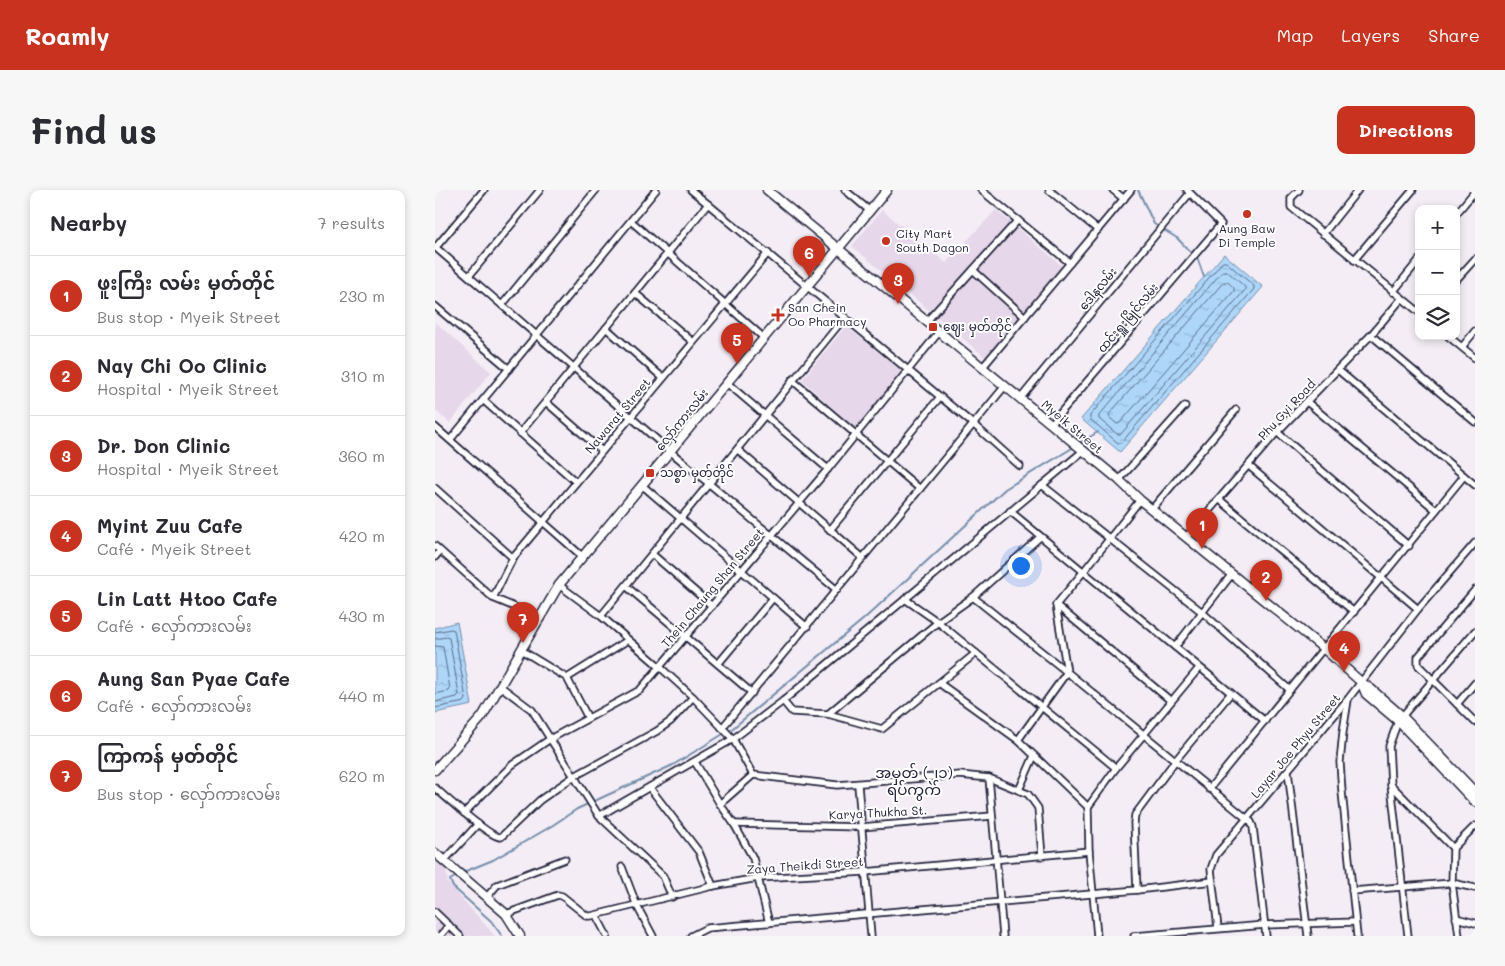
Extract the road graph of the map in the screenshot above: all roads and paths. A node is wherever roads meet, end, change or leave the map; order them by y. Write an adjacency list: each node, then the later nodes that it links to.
1 (484, 190): 26 (street)
2 (540, 190): 35 (street)
3 (596, 190): 42 (street)
4 (656, 190): 23 (street)
5 (691, 190): 19 (street)
6 (767, 190): 27 (street, Myeik Street)
7 (845, 190): 21 (street)
8 (887, 190): 21 (street, လှော်ကားလမ်း)
9 (981, 190): 22 (street)
10 (1049, 190): 24 (street)
11 (1113, 190): 18 (street)
12 (1131, 190): 18 (street)
13 (1299, 190): 25 (street)
14 (1358, 190): 25 (street)
15 (1413, 190): 31 (street)
16 (1189, 191): 68 (street, ဒေါနလမ်း); 78 (street, ထင်းရှူးမြိုင်လမ်း)
17 (1475, 191): 20 (street)
18 (1124, 199): 24 (street)
19 (708, 204): 28 (street); 29 (street)
20 (1460, 209)
21 (870, 211): 27 (street, လှော်ကားလမ်း)
22 (1018, 220): 32 (street); 34 (street)
23 (631, 221): 28 (street); 51 (street)
24 (1098, 230): 32 (street)
25 (1323, 234): 31 (street)
26 (435, 247): 35 (street)
27 (838, 249): 37 (street, လှော်ကားလမ်း); 47 (street, Myeik Street)
28 (668, 253): 39 (street); 41 (street)
29 (768, 253): 37 (street); 41 (street, Nawarat Street)
30 (1475, 259): 36 (street)
31 (1354, 260): 38 (street)
32 (1070, 263): 46 (street)
33 (1415, 265): 38 (street)
34 (973, 270): 46 (street); 47 (street)
35 (469, 276): 42 (street)
36 (1460, 276)
37 (807, 286): 45 (street); 53 (street, လှော်ကားလမ်း)
38 (1393, 292): 40 (street)
39 (635, 293): 48 (street); 55 (street)
40 (1402, 298): 44 (street); 52 (street, Phu Gyi Road)
41 (725, 304): 53 (street); 55 (street, Nawarat Street)
42 (502, 305): 51 (street)
43 (435, 306): 60 (street)
44 (1415, 309)
45 (845, 317): 61 (street); 64 (street)
46 (1025, 317): 59 (street)
47 (927, 322): 49 (street, Myeik Street)
48 (606, 328): 58 (street); 63 (street)
49 (939, 332): 59 (street, Myeik Street); 61 (street, Thein Chaung Shan Street)
50 (1475, 332): 56 (street)
51 (537, 335): 58 (street); 60 (street)
52 (1371, 335): 62 (street, Phu Gyi Road); 76 (street)
53 (764, 338): 65 (street, လှော်ကားလမ်း)
54 (1453, 340): 56 (street)
55 (693, 342): 63 (street, Nawarat Street)
56 (1462, 348): 57 (street)
57 (1475, 358)
58 (574, 368): 70 (street); 75 (street)
59 (982, 368): 66 (street, Myeik Street)
60 (509, 369): 69 (street)
61 (908, 370): 67 (street); 82 (street, Thein Chaung Shan Street)
62 (1338, 370): 71 (street, Phu Gyi Road); 92 (street)
63 (663, 378): 75 (street, Nawarat Street)
64 (793, 380): 74 (street); 82 (street)
65 (727, 383): 74 (street); 87 (street, လှော်ကားလမ်း)
66 (1005, 386): 68 (street, Myeik Street); 77 (street)
67 (940, 397): 77 (street); 88 (street)
68 (1020, 399): 78 (street, Myeik Street)
69 (483, 400): 81 (street); 83 (street)
70 (546, 402): 81 (street); 85 (street)
71 (1307, 402): 80 (street, Phu Gyi Road); 105 (street)
72 (1185, 406): 93 (street)
73 (1236, 410): 104 (street)
74 (765, 415): 84 (street); 91 (street)
75 (631, 417): 85 (street, Nawarat Street); 87 (street)
76 (1475, 422)
77 (973, 424): 89 (street); 100 (street)
78 (1051, 424): 86 (street, Myeik Street)
79 (435, 427): 83 (street)
80 (1277, 432): 90 (street, Phu Gyi Road); 116 (street)
81 (520, 433): 94 (street)
82 (856, 435): 88 (street); 91 (street, Thein Chaung Shan Street)
83 (450, 440): 108 (street)
84 (738, 450): 95 (street); 103 (street)
85 (602, 451): 94 (street, Nawarat Street)
86 (1083, 451): 93 (street, Myeik Street); 96 (street)
87 (671, 452): 95 (street); 97 (street, လှော်ကားလမ်း)
88 (887, 461): 100 (street); 109 (street)
89 (1020, 466)
90 (1249, 466): 102 (street, Phu Gyi Road); 126 (street)
91 (828, 469): 103 (street, Thein Chaung Shan Street)
92 (1464, 476): 98 (street); 105 (street)
93 (1119, 480): 101 (street, Myeik Street)
94 (576, 482): 108 (street, Nawarat Street)
95 (709, 484): 107 (street); 110 (street)
96 (1042, 485): 106 (street); 113 (street)
97 (643, 486): 107 (street); 119 (street, လှော်ကားလမ်း)
98 (1475, 486)
99 (435, 488): 121 (street)
100 (920, 489): 122 (street)
101 (1140, 500): 104 (street, Myeik Street); 113 (street)
102 (1220, 500): 111 (street, Phu Gyi Road); 139 (street)
103 (799, 503): 109 (street); 110 (street, Thein Chaung Shan Street)
104 (1152, 509): 111 (street, Myeik Street)
105 (1436, 510): 116 (street)
106 (1010, 511): 112 (street); 134 (street)
107 (681, 519): 118 (street); 123 (street)
108 (543, 522): 119 (street); 121 (street, Nawarat Street)
109 (830, 530): 122 (street)
110 (771, 535): 123 (street, Thein Chaung Shan Street); 129 (street)
111 (1187, 536): 125 (street, Myeik Street)
112 (1040, 537): 124 (street); 131 (street)
113 (1109, 540): 124 (street); 138 (street)
114 (1475, 543): 137 (street, Layar Joe Phyu Street)
115 (435, 546): 117 (street)
116 (1409, 546): 126 (street)
117 (441, 551): 120 (street); 132 (street)
118 (652, 554): 128 (street); 136 (street)
119 (583, 556): 127 (street, လှော်ကားလမ်း)
120 (435, 557)
121 (513, 558): 132 (street, Nawarat Street)
122 (863, 558): 129 (street)
123 (741, 571): 133 (street); 136 (street, Thein Chaung Shan Street)
124 (1084, 572): 135 (street); 147 (street)
125 (1232, 574): 138 (street); 148 (street, Myeik Street)
126 (1380, 578): 137 (street); 139 (street)
127 (559, 585): 140 (street); 141 (street, လှော်ကားလမ်း)
128 (626, 586): 140 (street); 145 (street)
129 (837, 590): 143 (street)
130 (1475, 590): 157 (street)
131 (973, 597): 142 (street); 154 (street)
132 (493, 598): 141 (street)
133 (773, 598): 143 (street); 151 (street)
134 (905, 599): 142 (street); 166 (street)
135 (1055, 605): 154 (street); 167 (street)
136 (712, 606): 145 (street, Thein Chaung Shan Street)
137 (1419, 609): 156 (street, Layar Joe Phyu Street)
138 (1202, 612): 147 (street); 161 (street)
139 (1354, 612): 148 (street)
140 (601, 616): 146 (street)
141 (541, 618): 149 (street, လှော်ကားလမ်း)
142 (938, 622): 150 (street); 170 (street)
143 (807, 627): 162 (street)
144 (1474, 634): 157 (street)
145 (685, 636): 151 (street); 152 (street, Thein Chaung Shan Street)
146 (628, 640): 152 (street); 155 (street)
147 (1175, 647): 153 (street)
148 (1323, 648): 156 (street, Myeik Street); 161 (street)
149 (521, 650): 155 (street); 160 (street, လှော်ကားလမ်း)
150 (976, 653): 158 (street); 169 (street)
151 (718, 664): 162 (street)
152 (660, 666): 164 (street); 171 (street, Thein Chaung Shan Street)
153 (1199, 668): 163 (street); 167 (street)
154 (1067, 672): 169 (street); 176 (street)
155 (567, 678): 171 (street)
156 (1361, 682): 165 (street, Layar Joe Phyu Street); 172 (street, Myeik Street)
157 (1433, 682): 168 (street); 172 (street)
158 (939, 683): 170 (street); 179 (street)
159 (1475, 683): 168 (street)
160 (501, 686): 178 (street); 184 (street, လှော်ကားလမ်း)
161 (1290, 690): 173 (street)
162 (752, 693): 175 (street)
163 (1231, 693): 173 (street); 181 (street)
164 (693, 698): 175 (street); 187 (street)
165 (1348, 699): 185 (street, Layar Joe Phyu Street); 223 (street)
166 (783, 701): 170 (street); 177 (street)
167 (1171, 701): 176 (street)
168 (1457, 704): 174 (street)
169 (1042, 707): 179 (street); 183 (street)
170 (829, 714)
171 (588, 718): 178 (street, Thein Chaung Shan Street)
172 (1400, 719): 190 (street); 195 (street); 196 (street)
173 (1265, 721): 193 (street)
174 (1475, 722)
175 (723, 729): 177 (street)
176 (1143, 735): 181 (street); 183 (street)
177 (731, 737): 182 (street); 186 (street)
178 (550, 739): 187 (street); 199 (street, Thein Chaung Shan Street)
179 (1018, 740): 180 (street)
180 (1034, 756): 194 (street); 198 (street)
181 (1175, 761): 193 (street); 222 (street)
182 (695, 762): 192 (street); 197 (street)
183 (1116, 768): 198 (street)
184 (435, 770)
185 (1288, 771): 202 (street, Layar Joe Phyu Street); 236 (street)
186 (753, 775): 189 (street); 197 (street)
187 (573, 777): 200 (street); 203 (street)
188 (989, 778): 189 (street); 194 (street); 201 (street)
189 (858, 785): 206 (street)
190 (1391, 785): 207 (street); 220 (street)
191 (435, 788): 199 (street)
192 (650, 788): 200 (street); 219 (street)
193 (1209, 789): 202 (street)
194 (1019, 790): 210 (street)
195 (1475, 792)
196 (1475, 802)
197 (720, 804): 204 (street)
198 (1088, 807): 208 (street)
199 (464, 813): 203 (street)
200 (598, 814): 225 (street)
201 (992, 816): 206 (street, Karya Thukha St.); 212 (street)
202 (1249, 819): 217 (street, Layar Joe Phyu Street); 238 (street)
203 (478, 824): 213 (street)
204 (734, 824): 206 (street, Karya Thukha St.); 216 (street)
205 (1475, 826): 207 (street)
206 (861, 827): 215 (street)
207 (1453, 848): 218 (street)
208 (1089, 851): 210 (street, Zaya Theikdi Street); 224 (street)
209 (435, 853): 213 (street)
210 (1042, 856): 212 (street, Zaya Theikdi Street)
211 (565, 859): 226 (street)
212 (996, 860): 215 (street, Zaya Theikdi Street); 227 (street)
213 (443, 861): 226 (street)
214 (622, 867): 228 (street)
215 (865, 872): 216 (street, Zaya Theikdi Street); 230 (street)
216 (758, 878): 219 (street, Zaya Theikdi Street); 234 (street)
217 (1213, 881): 222 (street); 240 (street, Layar Joe Phyu Street)
218 (1452, 883): 220 (street); 221 (street); 233 (street)
219 (713, 886): 225 (street, Zaya Theikdi Street)
220 (1403, 886): 223 (street); 255 (street)
221 (1475, 888)
222 (1137, 890): 224 (street)
223 (1352, 891): 235 (street)
224 (1093, 894): 227 (street); 249 (street)
225 (672, 897): 228 (street, Zaya Theikdi Street)
226 (486, 898): 231 (street)
227 (1000, 902): 230 (street); 248 (street)
228 (637, 906): 232 (street, Zaya Theikdi Street); 245 (street)
229 (435, 912): 239 (street)
230 (869, 913): 234 (street); 247 (street)
231 (506, 914): 232 (street); 243 (street)
232 (596, 915): 244 (street)
233 (1457, 918): 237 (street); 256 (street)
234 (769, 922): 246 (street)
235 (1355, 922): 236 (street); 254 (street)
236 (1307, 923): 238 (street); 253 (street)
237 (1475, 923)
238 (1265, 925): 240 (street); 252 (street)
239 (449, 926): 241 (street); 242 (street)
240 (1218, 928): 251 (street)
241 (440, 936)
242 (460, 936)
243 (520, 936)
244 (607, 936)
245 (653, 936)
246 (691, 936)
247 (871, 936)
248 (1003, 936)
249 (1097, 936)
250 (1134, 936): 251 (street)
251 (1143, 936)
252 (1266, 936)
253 (1309, 936)
254 (1357, 936)
255 (1408, 936)
256 (1459, 936)

